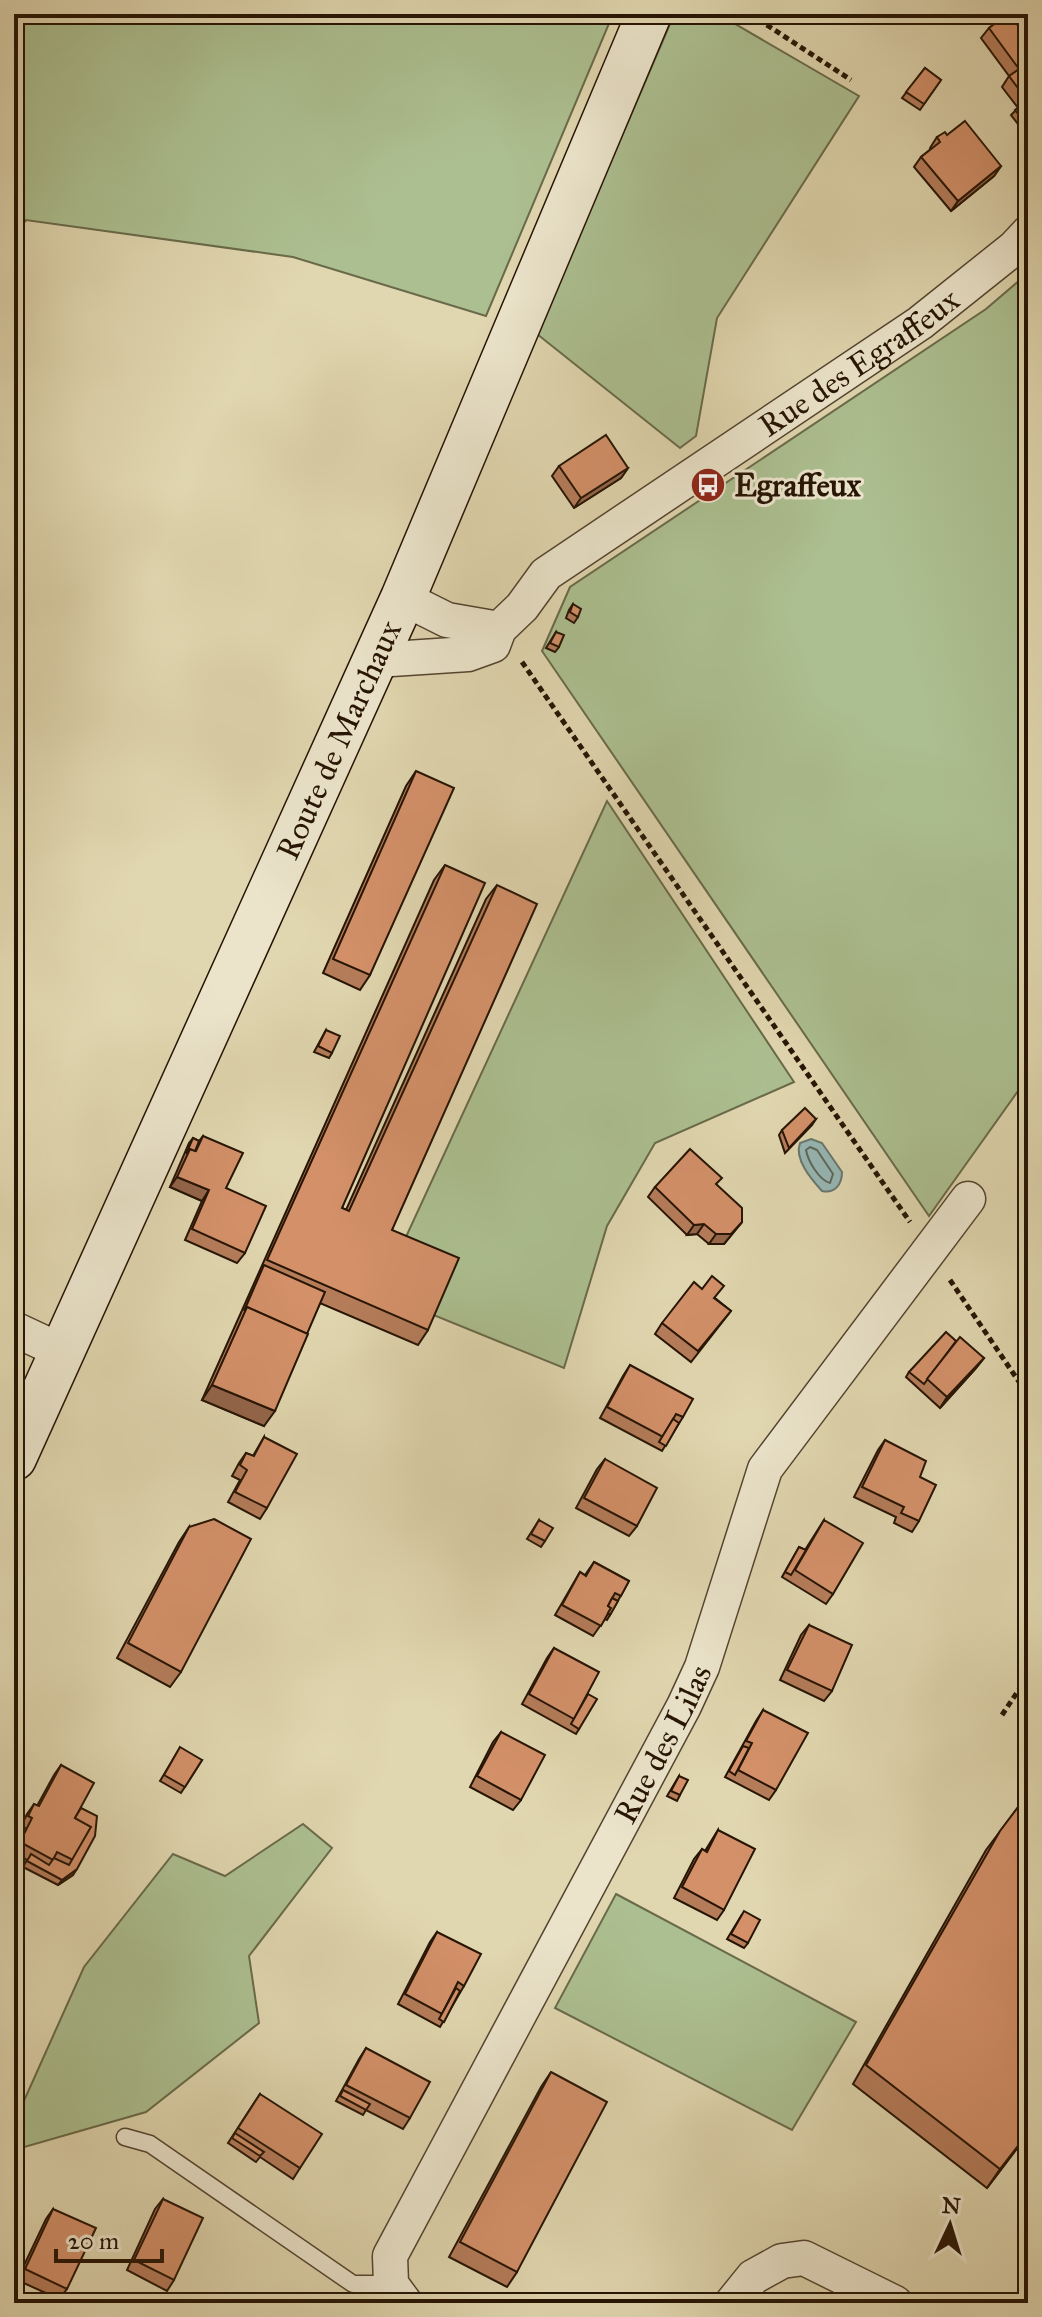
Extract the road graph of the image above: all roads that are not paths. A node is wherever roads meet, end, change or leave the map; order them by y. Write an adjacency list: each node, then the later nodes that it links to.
1 (649, 14): 3 (main road, Route de Marchaux)
2 (1028, 233): 4 (street, Rue des Egraffeux)
3 (403, 598): 4 (street); 5 (main road, Route de Marchaux)
4 (499, 629): 5 (street, Rue des Egraffeux)
5 (376, 660): 8 (main road, Route de Marchaux)
6 (968, 1199): 11 (street, Rue des Lilas)
7 (14, 1329): 8 (street)
8 (61, 1351): 9 (main road, Route de Marchaux)
9 (14, 1458)
10 (125, 2137): 11 (lane)
11 (398, 2294)
12 (732, 2303): 13 (street)
13 (895, 2303)

